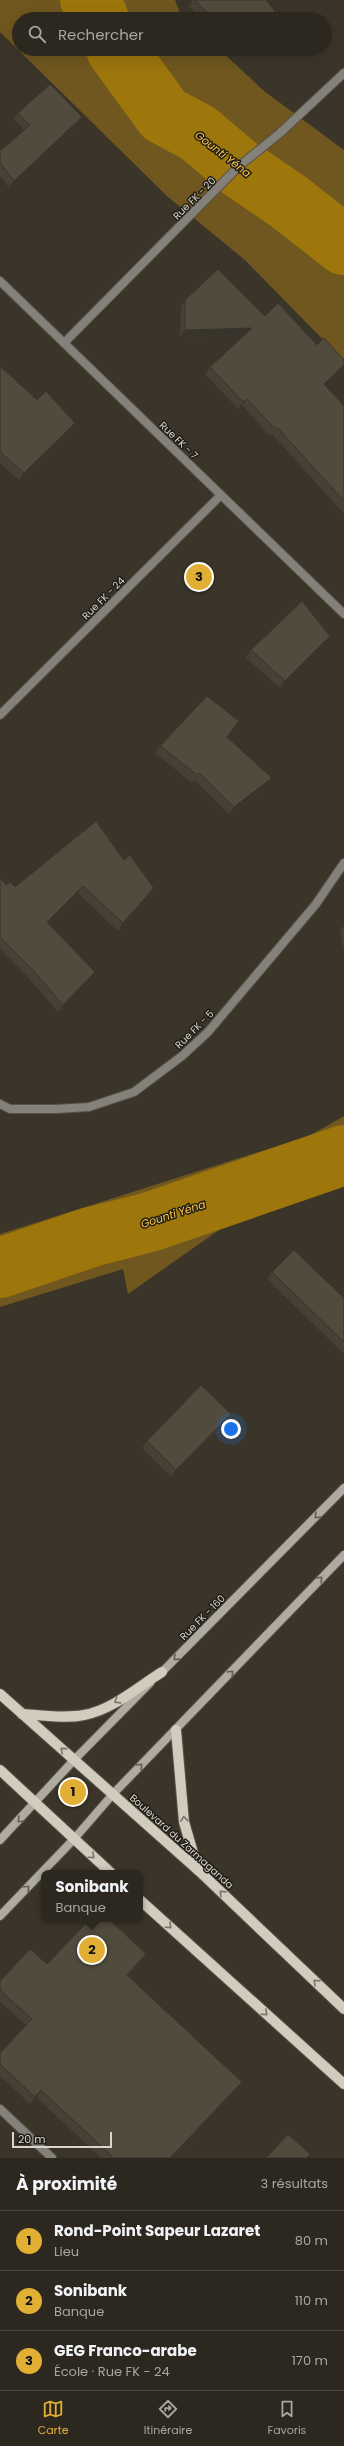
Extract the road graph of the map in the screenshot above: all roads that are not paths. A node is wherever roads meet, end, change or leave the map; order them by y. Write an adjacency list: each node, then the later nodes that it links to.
1 (344, 73): 3 (street, Rue FK - 20)
2 (0, 281): 3 (street, Rue FK - 7)
3 (64, 343): 4 (street, Rue FK - 7)
4 (221, 495): 5 (street, Rue FK - 7); 6 (street, Rue FK - 24)
5 (344, 614)
6 (0, 715)
7 (344, 863): 8 (street, Rue FK - 5)
8 (0, 1104)
9 (344, 1488): 11 (main road, Rue FK - 160, one-way to 11)
10 (344, 1555): 14 (main road, one-way to 10)
11 (162, 1672): 13 (main road, one-way to 13); 15 (main road, Rue FK - 160)
12 (0, 1694): 13 (main road, Boulevard du Zarmaganda)
13 (22, 1714): 15 (main road, Boulevard du Zarmaganda, one-way to 13)
14 (176, 1730): 17 (main road, one-way to 14); 23 (main road, one-way to 14)
15 (74, 1760): 17 (main road, Boulevard du Zarmaganda); 18 (main road, Rue FK - 160)
16 (0, 1770): 18 (main road)
17 (113, 1794): 19 (main road); 23 (main road, Boulevard du Zarmaganda)
18 (36, 1803): 19 (main road); 20 (main road, Rue FK - 160, one-way to 20)
19 (74, 1839): 21 (main road, one-way to 19); 22 (main road, one-way to 22)
20 (0, 1840)
21 (44, 1870)
22 (108, 1870)
23 (198, 1870): 27 (main road, Boulevard du Zarmaganda, one-way to 23)
24 (41, 1873): 26 (main road, one-way to 24)
25 (143, 1903): 28 (main road, one-way to 28)
26 (0, 1916)
27 (344, 2009)
28 (344, 2084)
29 (0, 2108): 30 (street)
30 (52, 2158)

